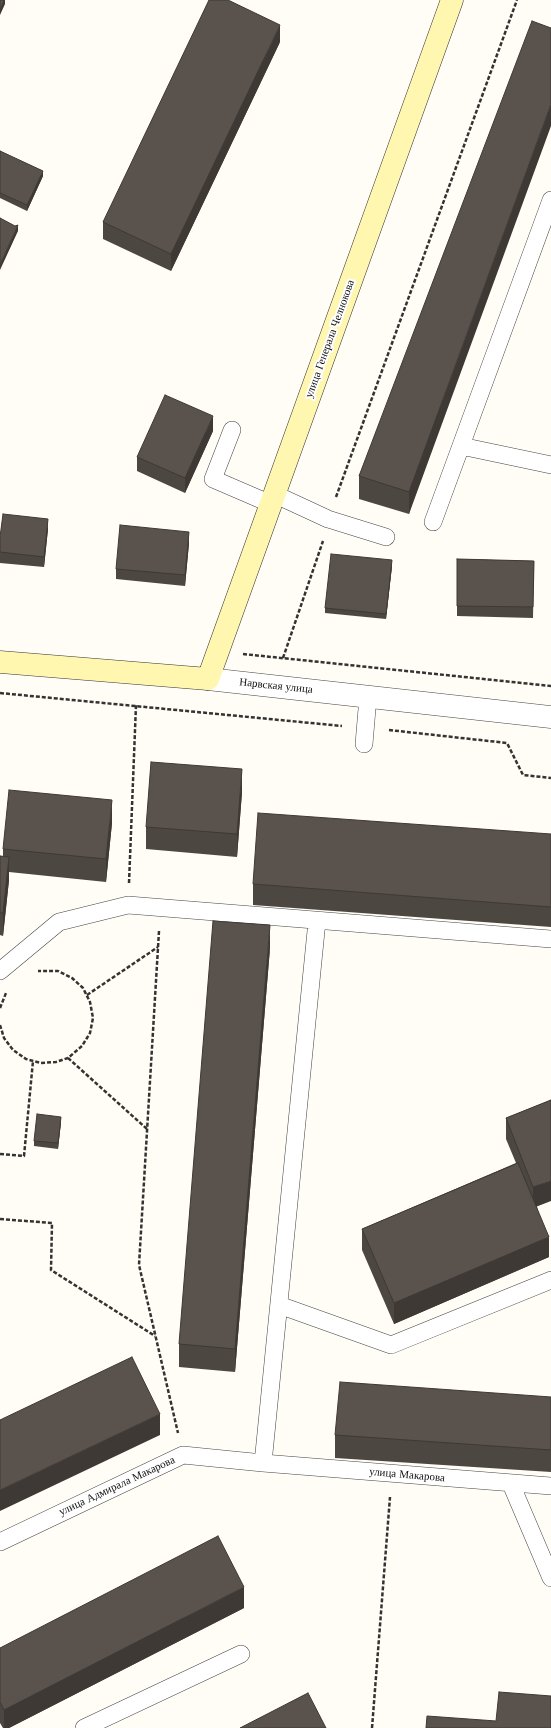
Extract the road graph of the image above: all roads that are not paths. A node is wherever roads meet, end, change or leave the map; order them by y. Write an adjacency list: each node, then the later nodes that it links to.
1 (452, 0): 6 (main road, улица Генерала Челнокова)
2 (551, 200): 4 (lane)
3 (232, 430): 6 (lane)
4 (461, 446): 5 (lane); 7 (lane)
5 (551, 465)
6 (273, 499): 8 (lane); 10 (main road, улица Генерала Челнокова)
7 (433, 522)
8 (386, 537)
9 (0, 662): 10 (main road, Нарвская улица)
10 (208, 679): 11 (street, Нарвская улица)
11 (368, 696): 12 (street, Нарвская улица); 13 (lane)
12 (551, 717)
13 (365, 736)
14 (317, 921): 15 (lane); 16 (lane); 18 (lane)
15 (551, 939)
16 (0, 971)
17 (551, 1280): 18 (lane)
18 (279, 1305): 19 (lane)
19 (263, 1463): 20 (lane, улица Макарова); 22 (lane, улица Адмирала Макарова)
20 (511, 1484): 21 (lane, улица Макарова); 23 (lane)
21 (551, 1486)
22 (0, 1542)
23 (551, 1578)
24 (241, 1654): 25 (lane)
25 (84, 1728)

